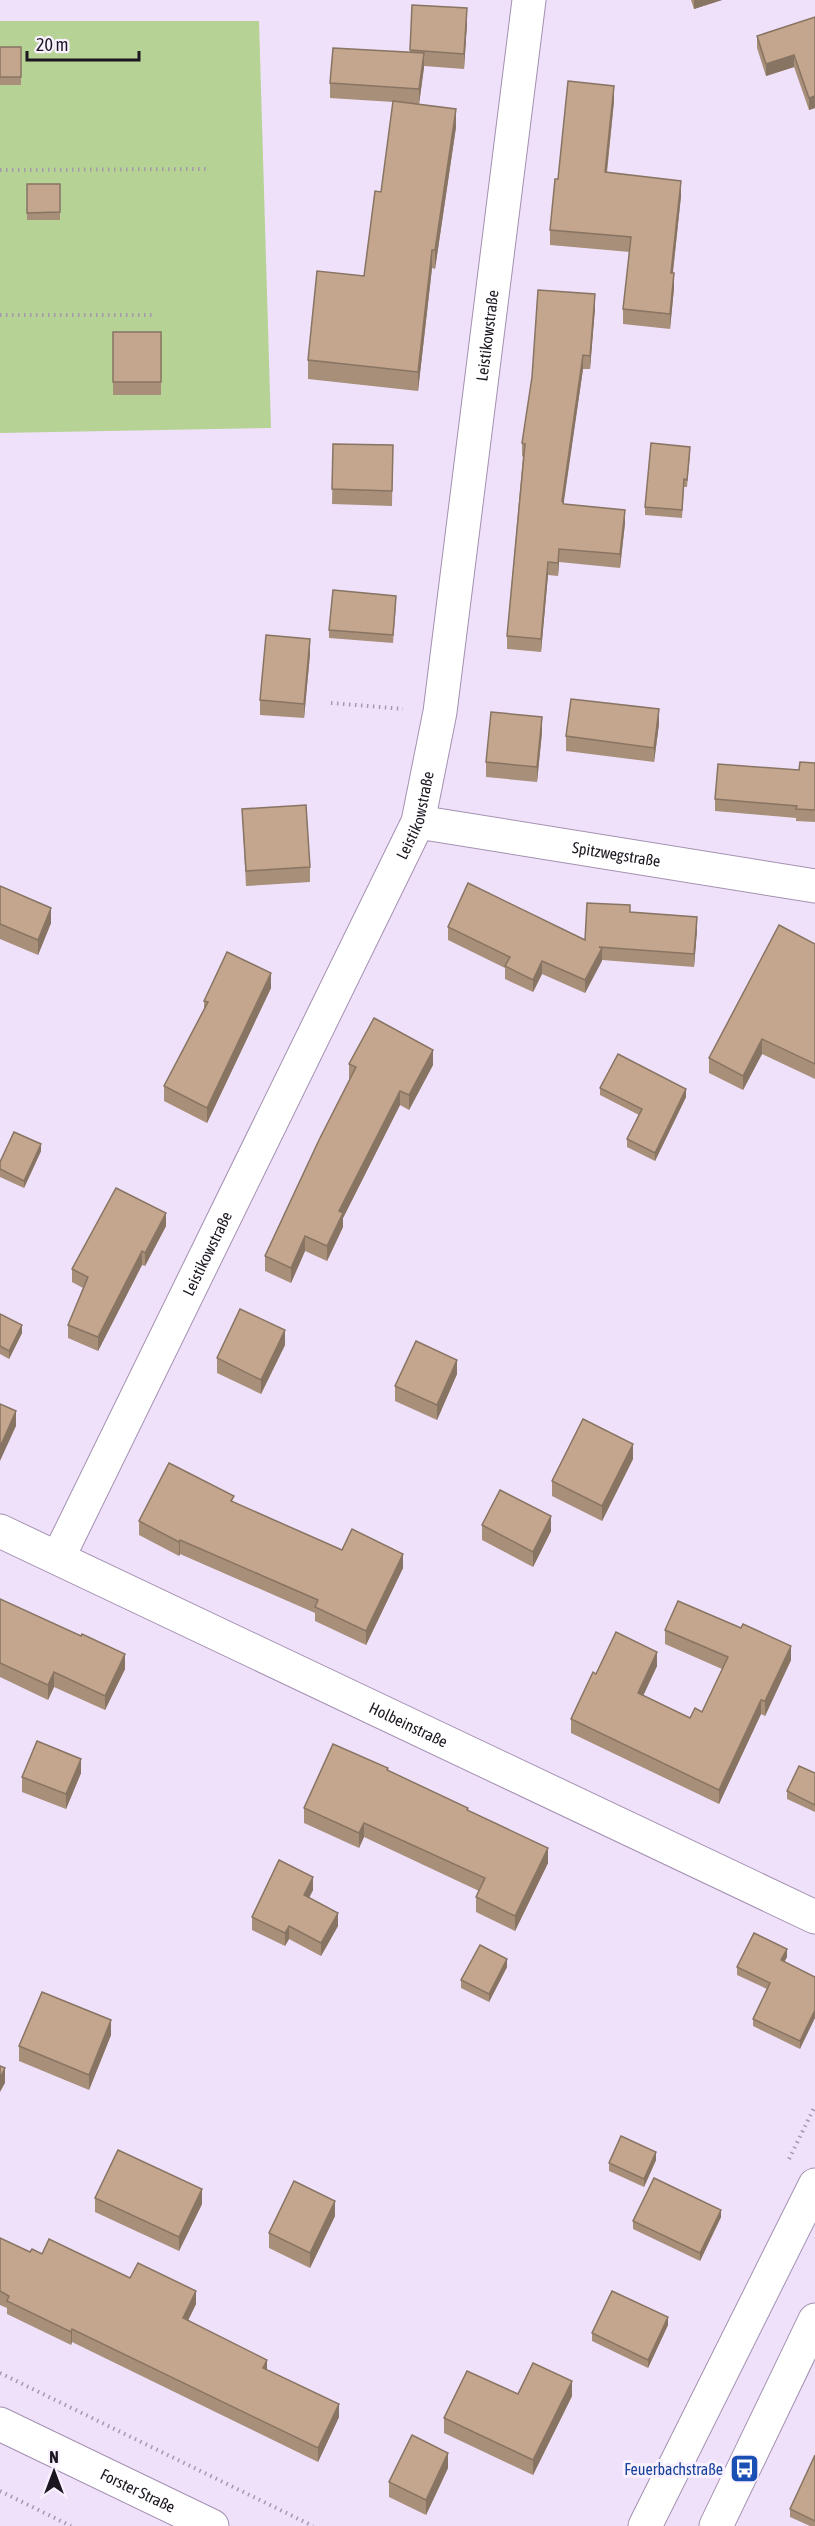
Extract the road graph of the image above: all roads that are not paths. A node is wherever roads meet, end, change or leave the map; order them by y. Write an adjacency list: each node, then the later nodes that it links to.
1 (530, 0): 2 (street, Leistikowstraße)
2 (418, 822): 3 (street, Spitzwegstraße); 5 (street, Leistikowstraße)
3 (815, 886)
4 (0, 1531): 5 (street, Holbeinstraße)
5 (58, 1558): 6 (street, Holbeinstraße)
6 (815, 1917)
7 (815, 2185): 11 (street)
8 (815, 2320): 12 (street)
9 (0, 2424): 10 (street, Forster Straße)
10 (212, 2526)
11 (645, 2526)
12 (716, 2526)

